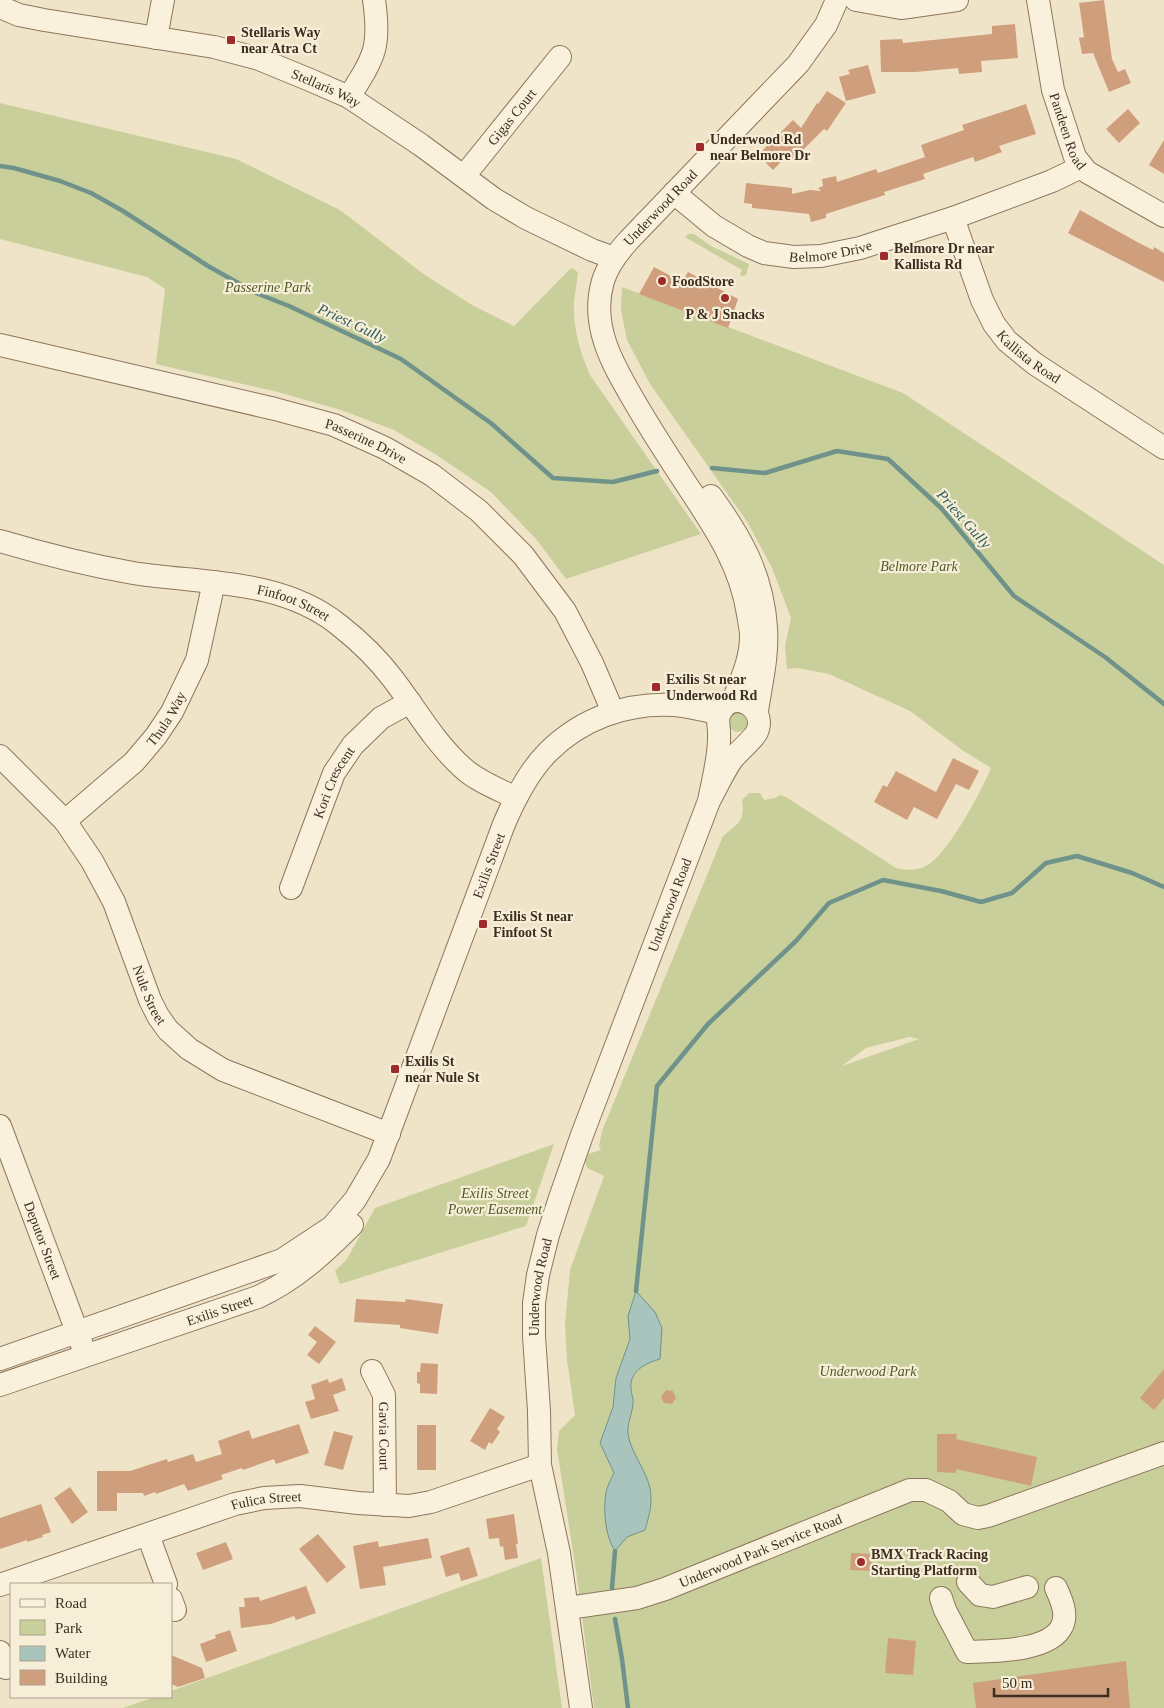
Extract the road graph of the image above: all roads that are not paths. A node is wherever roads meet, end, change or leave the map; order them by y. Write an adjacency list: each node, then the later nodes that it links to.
1 (163, 0): 8 (street)
2 (374, 0): 10 (street)
3 (837, 0): 13 (street, Underwood Road)
4 (856, 0): 5 (street)
5 (956, 0)
6 (1038, 0): 11 (street, Pandeen Road)
7 (0, 7): 8 (street, Stellaris Way)
8 (156, 38): 10 (street, Stellaris Way)
9 (560, 57): 12 (street, Gigas Court)
10 (349, 98): 12 (street, Stellaris Way)
11 (1081, 167): 14 (street, Pandeen Road); 15 (street, Belmore Drive)
12 (464, 176): 16 (street, Stellaris Way)
13 (674, 193): 15 (street, Belmore Drive); 16 (street, Underwood Road)
14 (1164, 216)
15 (953, 218): 19 (street, Kallista Road)
16 (614, 258): 18 (street, Underwood Road)
17 (0, 345): 24 (street, Passerine Drive)
18 (615, 368): 23 (street, Underwood Road); 25 (street, Underwood Road)
19 (1164, 448)
20 (0, 541): 21 (street, Finfoot Street)
21 (214, 582): 22 (street, Finfoot Street); 30 (street, Thula Way)
22 (410, 702): 28 (street, Finfoot Street); 31 (street, Kori Crescent)
23 (757, 711): 25 (street); 26 (street, Underwood Road)
24 (613, 712): 25 (street, Exilis Street); 28 (street, Exilis Street)
25 (724, 715): 26 (street); 29 (street, Underwood Road)
26 (748, 741): 29 (street, Underwood Road)
27 (0, 756): 30 (street, Nule Street)
28 (516, 798): 33 (street, Exilis Street)
29 (709, 801): 41 (street, Underwood Road)
30 (65, 821): 33 (street, Nule Street)
31 (291, 888)
32 (0, 1126): 35 (street, Deputor Street)
33 (389, 1134): 34 (street, Exilis Street)
34 (379, 1159): 35 (street, Exilis Street); 36 (street, Exilis Street)
35 (77, 1332): 36 (street, Deputor Street); 37 (street, Exilis Street)
36 (86, 1355): 39 (street, Exilis Street)
37 (0, 1359)
38 (372, 1370): 42 (street, Gavia Court)
39 (0, 1385)
40 (1164, 1453): 50 (street, Underwood Park Service Road)
41 (540, 1466): 42 (street, Fulica Street); 50 (street, Underwood Road)
42 (385, 1505): 43 (street, Fulica Street)
43 (148, 1534): 45 (street); 46 (street, Fulica Street)
44 (968, 1582): 47 (street)
45 (166, 1583)
46 (0, 1585)
47 (1028, 1587)
48 (1056, 1588): 49 (street)
49 (941, 1598)
50 (568, 1608): 51 (street, Underwood Road)
51 (581, 1708)

